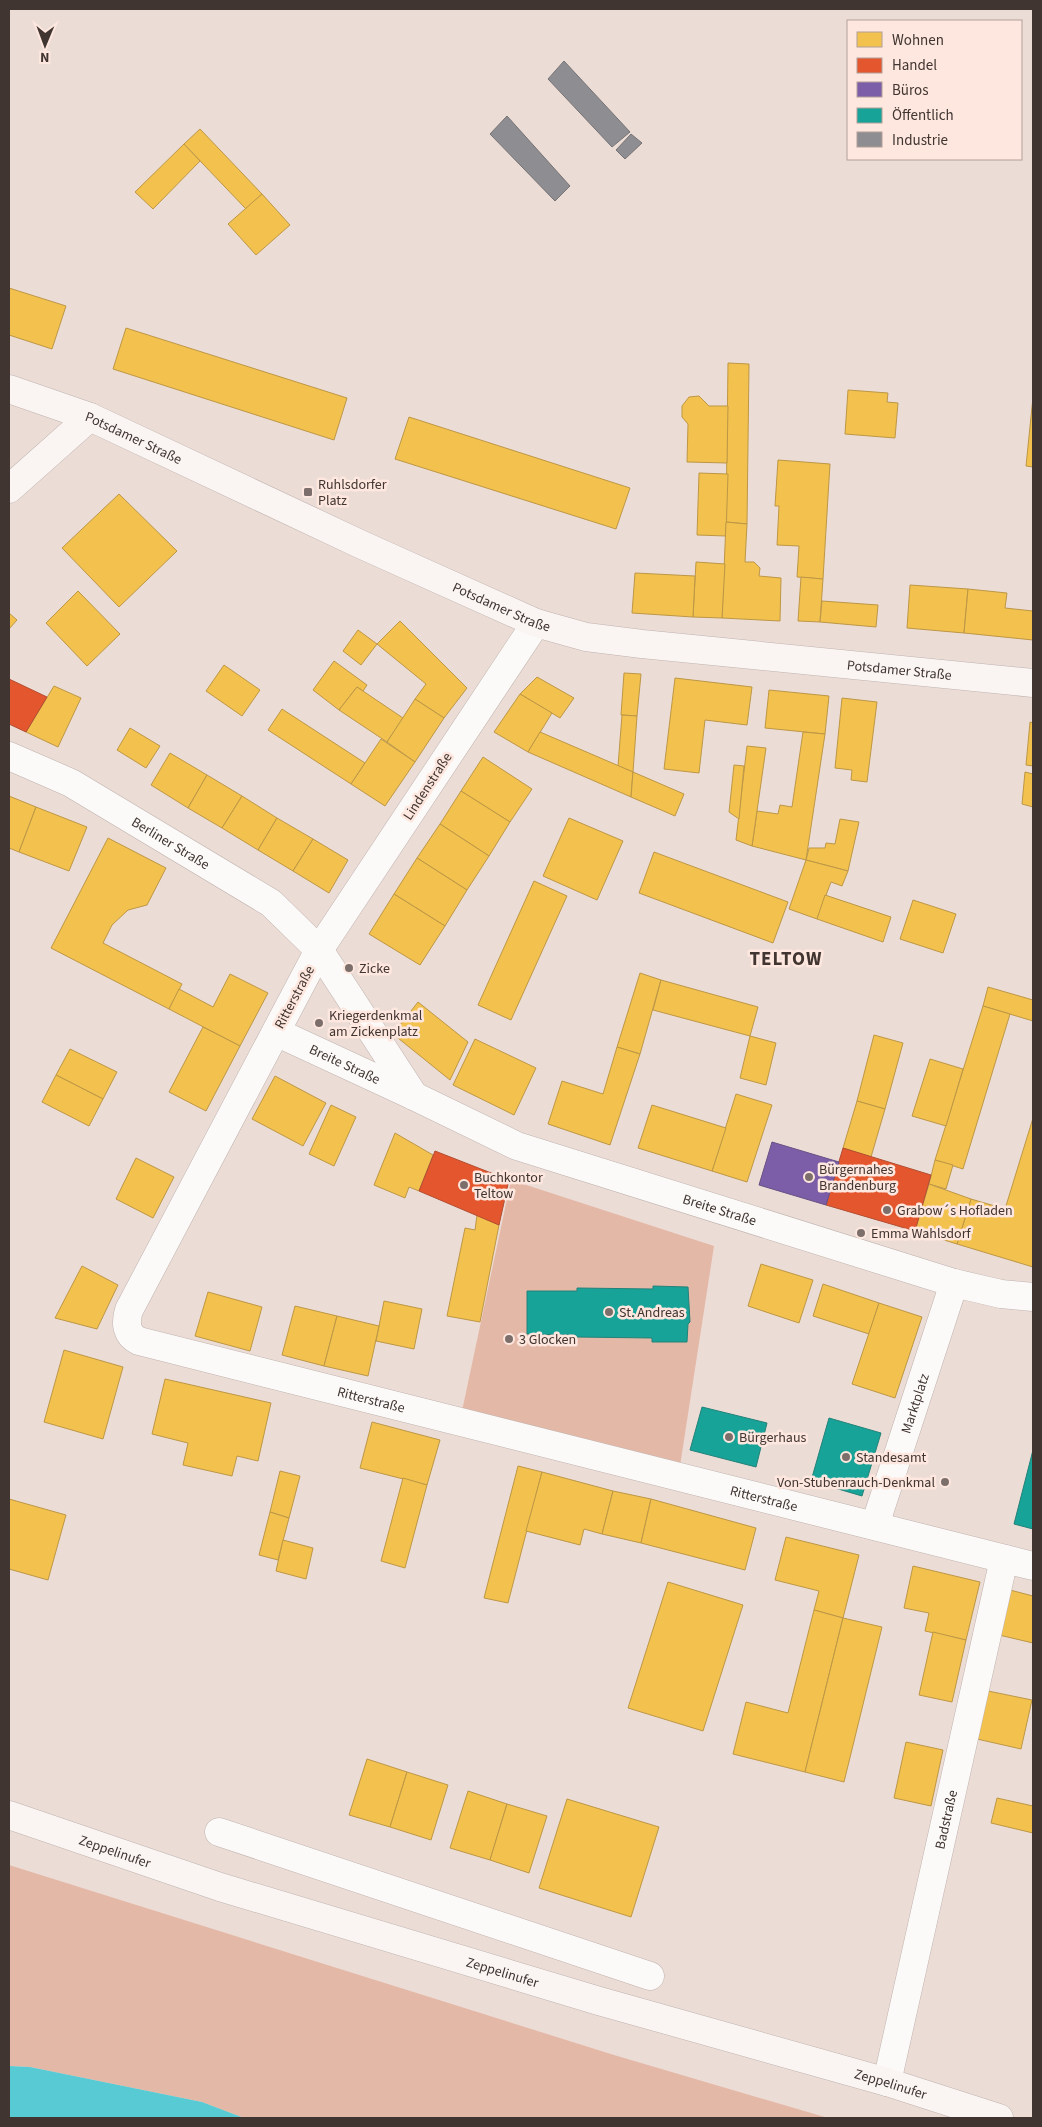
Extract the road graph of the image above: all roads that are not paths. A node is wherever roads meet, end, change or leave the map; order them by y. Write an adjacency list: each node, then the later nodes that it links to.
1 (9, 390): 2 (street, Potsdamer Straße)
2 (90, 417): 3 (street); 4 (street, Potsdamer Straße)
3 (9, 490)
4 (536, 623): 5 (street, Potsdamer Straße); 7 (street, Lindenstraße)
5 (1033, 683)
6 (9, 756): 7 (street, Berliner Straße)
7 (320, 950): 8 (street, Ritterstraße); 9 (street, Breite Straße)
8 (276, 1032): 9 (street, Breite Straße); 12 (street, Ritterstraße)
9 (414, 1096): 10 (street, Breite Straße)
10 (954, 1283): 11 (street, Breite Straße); 12 (street, Marktplatz)
11 (1033, 1296)
12 (876, 1525): 13 (street, Ritterstraße)
13 (1004, 1559): 14 (street, Ritterstraße); 18 (street, Badstraße)
14 (1033, 1566)
15 (9, 1815): 18 (street, Zeppelinufer)
16 (220, 1832): 17 (street)
17 (650, 1976)
18 (886, 2082): 19 (street, Zeppelinufer)
19 (998, 2118)

